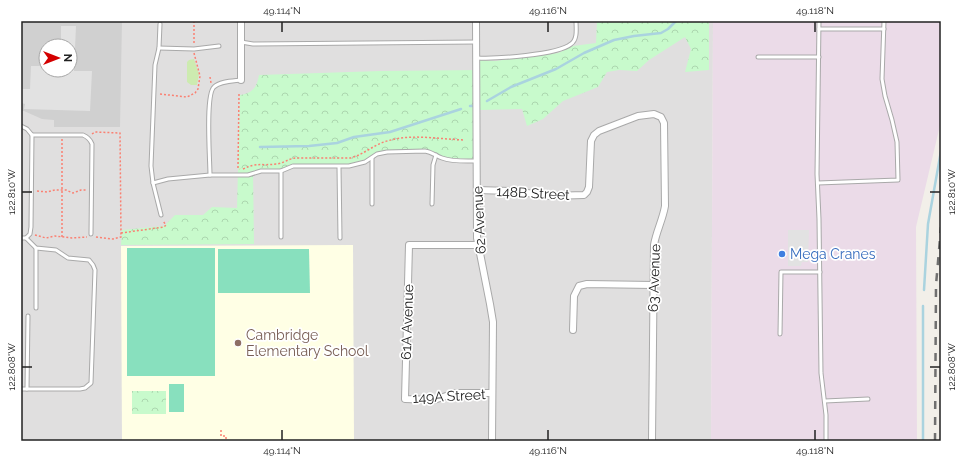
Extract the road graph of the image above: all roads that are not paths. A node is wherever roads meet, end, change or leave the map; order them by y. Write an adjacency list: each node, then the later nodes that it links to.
1 (241, 21): 9 (street)
2 (476, 21): 10 (street, 62 Avenue)
3 (576, 21): 15 (lane)
4 (819, 21): 7 (lane)
5 (884, 21): 8 (lane)
6 (160, 24): 12 (lane)
7 (819, 29): 8 (lane); 14 (lane)
8 (884, 29): 26 (lane)
9 (241, 42): 10 (lane); 16 (street)
10 (477, 42): 15 (street, 62 Avenue)
11 (219, 46): 12 (lane)
12 (159, 48): 25 (lane)
13 (758, 57): 14 (lane)
14 (819, 57): 26 (lane)
15 (477, 58): 21 (street, 62 Avenue)
16 (241, 80): 24 (lane)
17 (21, 126): 18 (lane)
18 (32, 135): 32 (lane); 35 (lane)
19 (436, 156): 20 (lane); 21 (lane); 30 (lane)
20 (372, 158): 22 (lane); 29 (lane)
21 (477, 161): 27 (street, 62 Avenue)
22 (339, 167): 23 (lane); 36 (lane)
23 (281, 171): 24 (lane); 33 (lane)
24 (210, 175): 25 (lane)
25 (154, 183): 31 (lane)
26 (818, 184): 39 (lane)
27 (477, 190): 28 (street, 148B Street); 37 (street, 62 Avenue)
28 (588, 192): 40 (street, 63 Avenue)
29 (372, 204)
30 (432, 204)
31 (162, 215)
32 (92, 234)
33 (281, 237)
34 (21, 238): 35 (lane)
35 (26, 238): 38 (lane)
36 (340, 238)
37 (478, 245): 47 (street, 62 Avenue); 48 (street, 61A Avenue)
38 (36, 248): 41 (lane); 46 (lane)
39 (820, 272): 44 (lane); 50 (lane)
40 (653, 285): 43 (street); 52 (street, 63 Avenue)
41 (36, 308)
42 (28, 316): 46 (lane)
43 (574, 330)
44 (780, 334)
45 (21, 389): 46 (lane)
46 (27, 389)
47 (492, 393): 48 (street, 149A Street); 51 (street, 62 Avenue)
48 (405, 399)
49 (868, 399): 50 (lane)
50 (825, 401): 53 (lane)
51 (492, 441)
52 (652, 441)
53 (826, 441)

